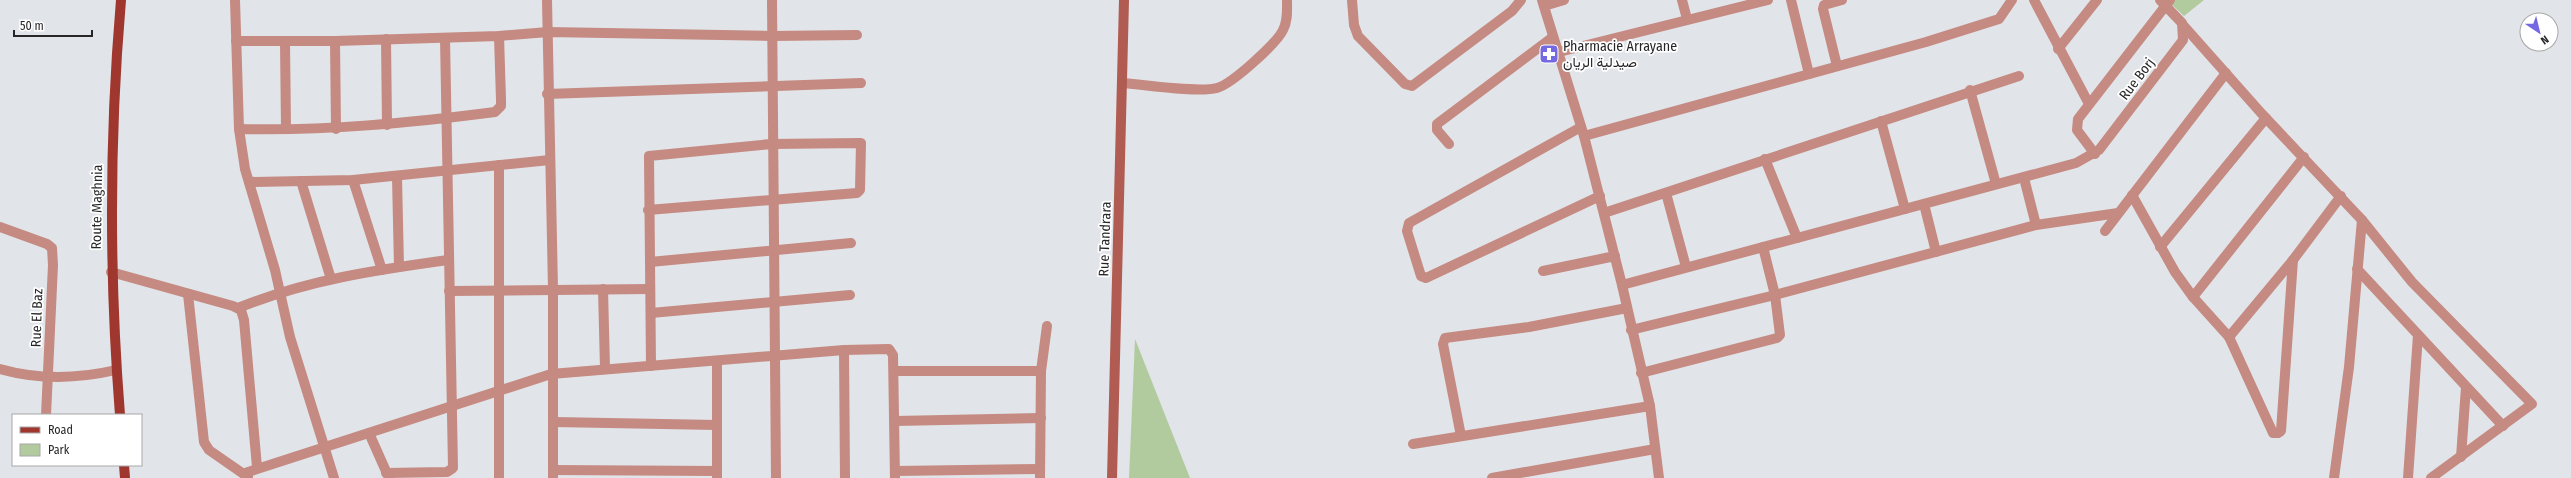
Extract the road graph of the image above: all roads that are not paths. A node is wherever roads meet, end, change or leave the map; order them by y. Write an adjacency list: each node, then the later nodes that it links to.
1 (121, 0): 94 (main road, Route Maghnia)
2 (235, 0): 28 (street)
3 (547, 0): 21 (street)
4 (772, 0): 24 (street)
5 (1124, 0): 38 (street, Rue Tandrara)
6 (1287, 0): 38 (street)
7 (1352, 0): 8 (street)
8 (1521, 0)
9 (1564, 0): 18 (street)
10 (1682, 0): 19 (street)
11 (1768, 0): 19 (street)
12 (1790, 0): 35 (street)
13 (1842, 0): 33 (street)
14 (2012, 0): 33 (street)
15 (2034, 0): 31 (street)
16 (2097, 0): 31 (street)
17 (2165, 2): 20 (street); 42 (street)
18 (1543, 3): 25 (street)
19 (1687, 19): 32 (street)
20 (2182, 23): 34 (street); 53 (street, Rue Borj)
21 (548, 32): 23 (street); 24 (street); 41 (street)
22 (857, 35): 24 (street)
23 (499, 36): 26 (street); 43 (street)
24 (772, 36): 39 (street)
25 (1553, 37): 32 (street); 52 (street)
26 (445, 38): 27 (street); 43 (street)
27 (386, 39): 29 (street); 46 (street)
28 (236, 41): 30 (street); 47 (street)
29 (335, 41): 30 (street); 49 (street)
30 (286, 42): 48 (street)
31 (2058, 49): 42 (street)
32 (1559, 52): 50 (street)
33 (1837, 66): 35 (street)
34 (2226, 73): 44 (street); 66 (street)
35 (1809, 74): 50 (street)
36 (2018, 76): 40 (street)
37 (861, 83): 39 (street)
38 (1123, 83): 157 (street, Rue Tandrara)
39 (772, 87): 41 (street); 51 (street)
40 (1970, 90): 45 (street); 64 (street)
41 (547, 94): 56 (street)
42 (2089, 104): 53 (street)
43 (446, 118): 46 (street); 58 (street)
44 (2266, 118): 54 (street); 82 (street)
45 (1881, 121): 55 (street); 71 (street)
46 (387, 125): 49 (street)
47 (240, 129): 48 (street); 63 (street)
48 (286, 129): 49 (street)
49 (336, 129)
50 (1583, 131): 67 (street); 67 (street)
51 (771, 144): 69 (street); 69 (street); 72 (street)
52 (1449, 144)
53 (2095, 154): 60 (street, Rue Borj)
54 (2304, 157): 68 (street); 106 (street)
55 (1765, 159): 65 (street); 79 (street)
56 (550, 160): 57 (street); 97 (street)
57 (499, 165): 58 (street); 100 (street)
58 (448, 171): 59 (street); 86 (street)
59 (397, 177): 61 (street); 89 (street)
60 (2024, 178): 64 (street, Rue Borj); 76 (street)
61 (353, 180): 62 (street); 92 (street)
62 (301, 181): 63 (street); 95 (street)
63 (249, 182): 102 (street)
64 (1996, 184): 70 (street, Rue Borj)
65 (1666, 193): 73 (street); 90 (street)
66 (2132, 195): 74 (street); 82 (street)
67 (1600, 196): 73 (street)
68 (2341, 196): 75 (street); 87 (street)
69 (772, 200): 72 (street); 83 (street)
70 (1924, 204): 71 (street, Rue Borj); 84 (street)
71 (1905, 209): 79 (street, Rue Borj)
72 (648, 210): 88 (street)
73 (1604, 213): 85 (street)
74 (2118, 213): 76 (street); 78 (street)
75 (2362, 220): 91 (street); 137 (street)
76 (2036, 225): 84 (street)
77 (0, 227): 126 (street, Rue El Baz)
78 (2104, 231)
79 (1797, 238): 81 (street, Rue Borj)
80 (851, 243): 83 (street)
81 (1763, 247): 90 (street, Rue Borj); 105 (street)
82 (2160, 247): 106 (street)
83 (772, 251): 88 (street); 107 (street)
84 (1936, 252): 105 (street)
85 (1615, 256): 93 (street); 96 (street)
86 (448, 260): 89 (street); 101 (street)
87 (2293, 260): 114 (street); 114 (street)
88 (650, 262): 99 (street)
89 (399, 267): 92 (street)
90 (1686, 267): 96 (street, Rue Borj)
91 (2357, 269): 113 (street); 160 (street)
92 (382, 270): 95 (street)
93 (1543, 271)
94 (111, 272): 103 (street); 121 (main road, Route Maghnia)
95 (331, 280): 102 (street)
96 (1622, 285): 109 (street)
97 (553, 289): 98 (street); 100 (street); 125 (street)
98 (603, 289): 99 (street); 119 (street)
99 (650, 289): 110 (street)
100 (500, 290): 101 (street); 128 (street)
101 (449, 291): 130 (street)
102 (279, 292): 108 (street); 141 (street)
103 (188, 294): 108 (street); 148 (street)
104 (850, 295): 107 (street)
105 (1775, 295): 112 (street); 124 (street)
106 (2193, 297): 114 (street)
107 (773, 303): 110 (street); 116 (street)
108 (238, 308): 145 (street)
109 (1627, 308): 112 (street); 139 (street)
110 (651, 313): 118 (street)
111 (1048, 326): 123 (street)
112 (1632, 330): 124 (street)
113 (2418, 335): 127 (street); 161 (street)
114 (2229, 337)
115 (844, 350): 116 (street); 122 (street); 156 (street)
116 (776, 356): 117 (street); 155 (street)
117 (717, 361): 118 (street); 136 (street)
118 (651, 366): 119 (street)
119 (605, 368): 125 (street)
120 (0, 369): 126 (street)
121 (116, 370): 126 (street); 132 (main road, Route Maghnia)
122 (894, 371): 123 (street); 134 (street)
123 (1041, 371): 133 (street)
124 (1642, 373): 129 (street)
125 (552, 374): 128 (street); 135 (street)
126 (48, 377): 131 (street)
127 (2466, 387): 137 (street); 143 (street)
128 (499, 391): 130 (street); 154 (street)
129 (1650, 406): 139 (street); 142 (street)
130 (451, 408): 138 (street); 151 (street)
131 (46, 414)
132 (120, 414)
133 (1041, 418): 134 (street); 146 (street)
134 (895, 421): 150 (street)
135 (554, 422): 136 (street); 147 (street)
136 (717, 425): 149 (street)
137 (2503, 426): 143 (street)
138 (370, 433): 141 (street); 151 (street)
139 (1461, 436): 140 (street)
140 (1413, 444)
141 (323, 448): 145 (street); 153 (street)
142 (1655, 449): 158 (street); 159 (street)
143 (2460, 457): 162 (street)
144 (124, 466): 152 (main road)
145 (257, 467): 148 (street)
146 (1040, 473): 150 (street)
147 (553, 474): 149 (street)
148 (247, 475)
149 (717, 475)
150 (895, 475)
151 (388, 476)
152 (125, 478)
153 (334, 478)
154 (499, 478)
155 (776, 478)
156 (845, 478)
157 (1112, 478)
158 (1492, 478)
159 (1658, 478)
160 (2334, 478)
161 (2408, 478)
162 (2431, 478)

